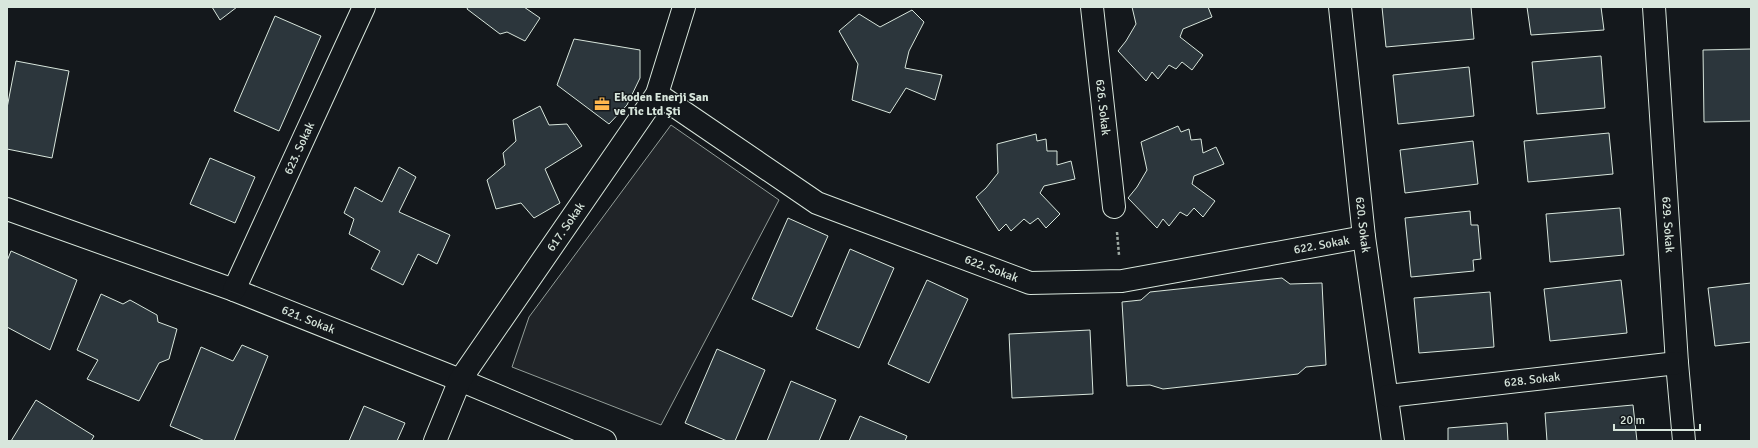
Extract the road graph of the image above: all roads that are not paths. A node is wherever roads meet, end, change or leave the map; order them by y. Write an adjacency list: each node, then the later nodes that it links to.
1 (364, 7): 10 (street, 623. Sokak)
2 (684, 7): 6 (street, 617. Sokak)
3 (1092, 7): 7 (street, 626. Sokak)
4 (1340, 7): 9 (street, 620. Sokak)
5 (1654, 7): 11 (street, 629. Sokak)
6 (657, 94): 9 (street, 622. Sokak); 12 (street, 617. Sokak)
7 (1114, 208)
8 (7, 209): 10 (street, 621. Sokak)
9 (1364, 237): 13 (street, 620. Sokak)
10 (234, 290): 12 (street, 621. Sokak)
11 (1677, 363): 13 (street, 628. Sokak); 17 (street, 629. Sokak)
12 (460, 380): 14 (street, 617. Sokak); 15 (street, 621. Sokak)
13 (1388, 396): 16 (street, 620. Sokak)
14 (435, 441)
15 (605, 441)
16 (1393, 441)
17 (1684, 441)

